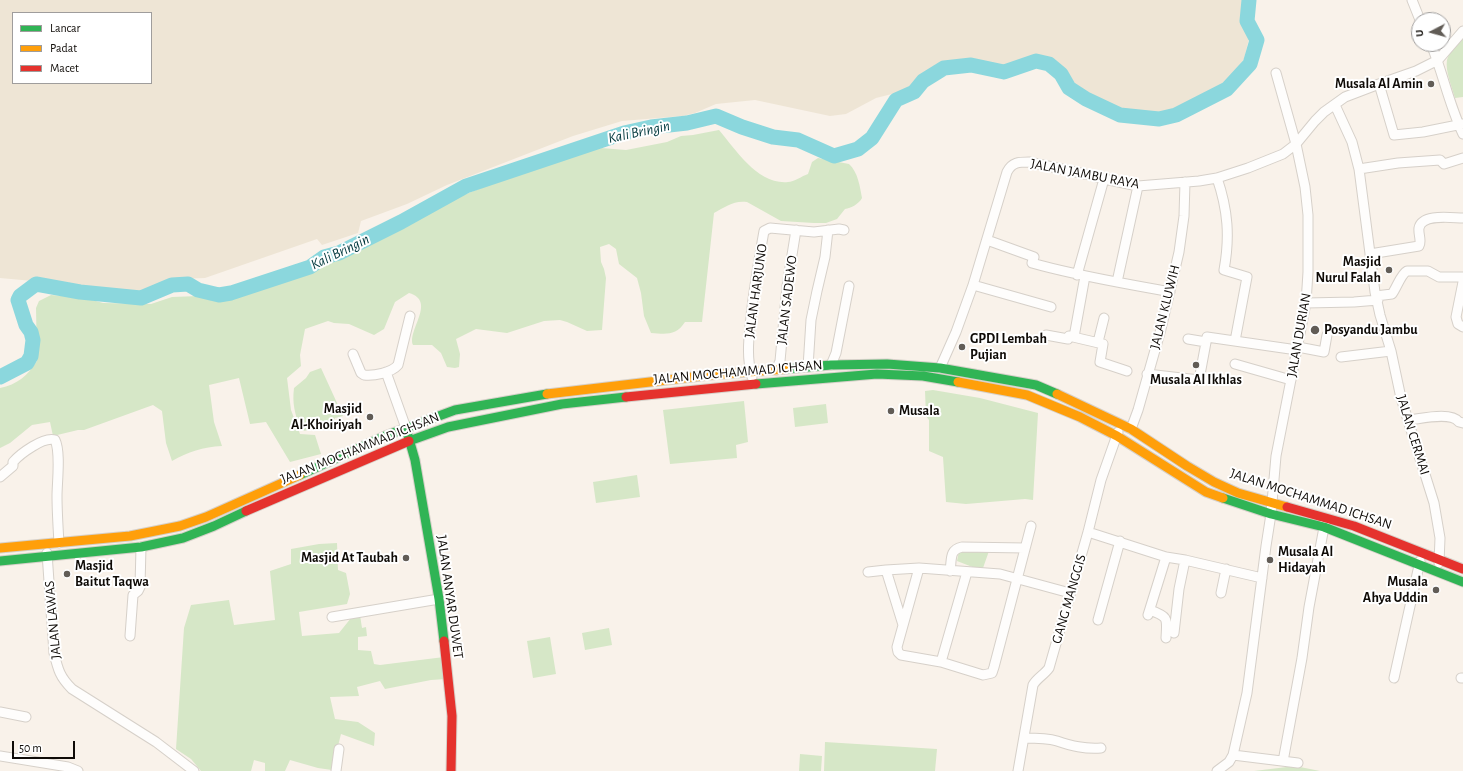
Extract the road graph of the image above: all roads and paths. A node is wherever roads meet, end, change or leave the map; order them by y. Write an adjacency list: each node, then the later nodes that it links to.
1 (1412, 0): 2 (street)
2 (1417, 12)
3 (1463, 31): 5 (street)
4 (1434, 52): 5 (street)
5 (1438, 60): 7 (street, JALAN JAMBU RAYA); 9 (street)
6 (1276, 73): 10 (street, JALAN DURIAN)
7 (1379, 84): 8 (street, JALAN JAMBU RAYA); 9 (street)
8 (1335, 105): 10 (street, JALAN JAMBU RAYA); 12 (street, JALAN CERMAI)
9 (1462, 128)
10 (1296, 144): 13 (street, JALAN JAMBU RAYA); 31 (street, JALAN DURIAN)
11 (1463, 158): 12 (street)
12 (1359, 169): 22 (street, JALAN CERMAI)
13 (1217, 178): 15 (street, JALAN JAMBU RAYA); 40 (street)
14 (1104, 179): 16 (street, JALAN JAMBU RAYA); 21 (street, JALAN JAMBU RAYA); 23 (street)
15 (1185, 182): 16 (street, JALAN JAMBU RAYA); 29 (street, JALAN KLUWIH)
16 (1138, 186): 25 (street)
17 (1463, 218): 22 (street)
18 (796, 230): 19 (street, JALAN HARJUNO); 51 (street, JALAN SADEWO); 54 (street, JALAN HARJUNO)
19 (828, 230): 20 (street, JALAN HARJUNO); 49 (street)
20 (844, 230)
21 (987, 240): 23 (street); 27 (street, JALAN JAMBU RAYA)
22 (1370, 254): 30 (street, JALAN CERMAI)
23 (1081, 275): 25 (street); 38 (street)
24 (1463, 276): 30 (street)
25 (1117, 282): 29 (street)
26 (1463, 282): 35 (street)
27 (973, 285): 32 (street); 50 (street, JALAN JAMBU RAYA)
28 (849, 286): 48 (street)
29 (1170, 292): 56 (street, JALAN KLUWIH)
30 (1377, 298): 31 (street); 44 (street, JALAN CERMAI)
31 (1306, 303): 43 (street, JALAN DURIAN)
32 (1051, 307)
33 (410, 316): 53 (street)
34 (1104, 318): 41 (street)
35 (1463, 328)
36 (1046, 335): 38 (street)
37 (1326, 335): 43 (street)
38 (1074, 337): 41 (street)
39 (1188, 338): 42 (street)
40 (1235, 341): 42 (street); 43 (street)
41 (1098, 342): 52 (street)
42 (1206, 342): 56 (street)
43 (1297, 349): 57 (street, JALAN DURIAN)
44 (1391, 351): 46 (street); 60 (street, JALAN CERMAI)
45 (353, 354): 53 (street)
46 (1341, 358)
47 (1235, 364): 57 (street)
48 (831, 365): 49 (main road, JALAN MOCHAMMAD ICHSAN); 50 (main road, JALAN MOCHAMMAD ICHSAN)
49 (808, 367): 51 (main road, JALAN MOCHAMMAD ICHSAN)
50 (940, 368): 55 (main road, JALAN MOCHAMMAD ICHSAN)
51 (776, 370): 54 (main road, JALAN MOCHAMMAD ICHSAN)
52 (1127, 371)
53 (386, 372): 63 (street)
54 (750, 372): 58 (street, JALAN HARJUNO); 63 (main road, JALAN MOCHAMMAD ICHSAN)
55 (979, 374): 59 (main road); 62 (main road, JALAN MOCHAMMAD ICHSAN)
56 (1147, 374): 64 (street, JALAN KLUWIH)
57 (1291, 380): 68 (street, JALAN DURIAN)
58 (754, 384): 59 (main road, JALAN MOCHAMMAD ICHSAN); 66 (main road, JALAN MOCHAMMAD ICHSAN)
59 (978, 385): 65 (main road, JALAN MOCHAMMAD ICHSAN)
60 (1408, 420): 61 (street); 83 (street, JALAN CERMAI)
61 (1463, 423)
62 (1122, 424): 64 (main road, JALAN MOCHAMMAD ICHSAN); 65 (street, GANG MANGGIS)
63 (406, 428): 66 (main road, JALAN ANYAR DUWET); 75 (main road, JALAN MOCHAMMAD ICHSAN)
64 (1131, 429): 65 (main road); 68 (main road, JALAN MOCHAMMAD ICHSAN)
65 (1121, 438): 69 (main road, JALAN MOCHAMMAD ICHSAN); 73 (street, GANG MANGGIS)
66 (410, 440): 77 (main road, JALAN MOCHAMMAD ICHSAN); 100 (main road, JALAN ANYAR DUWET)
67 (0, 477): 75 (street)
68 (1273, 503): 69 (street, JALAN DURIAN); 70 (main road, JALAN MOCHAMMAD ICHSAN)
69 (1271, 514): 72 (main road, JALAN MOCHAMMAD ICHSAN); 96 (street, JALAN DURIAN)
70 (1326, 517): 72 (street); 80 (main road, JALAN MOCHAMMAD ICHSAN)
71 (1031, 526): 79 (street)
72 (1324, 527): 86 (main road, JALAN MOCHAMMAD ICHSAN); 116 (street)
73 (1088, 532): 74 (street); 98 (street, GANG MANGGIS)
74 (1120, 541): 81 (street); 102 (street)
75 (59, 543): 76 (main road, JALAN MOCHAMMAD ICHSAN)
76 (46, 544): 78 (main road, JALAN MOCHAMMAD ICHSAN); 82 (street, JALAN LAWAS)
77 (141, 547): 82 (main road, JALAN MOCHAMMAD ICHSAN); 105 (street)
78 (0, 548)
79 (1024, 548): 91 (street); 95 (street)
80 (1422, 552): 83 (main road, JALAN MOCHAMMAD ICHSAN); 86 (street)
81 (1166, 556): 84 (street); 106 (street)
82 (48, 558): 85 (main road, JALAN MOCHAMMAD ICHSAN); 118 (street, JALAN LAWAS)
83 (1440, 559): 89 (main road, JALAN MOCHAMMAD ICHSAN); 94 (street, JALAN CERMAI)
84 (1185, 560): 88 (street); 104 (street)
85 (0, 561)
86 (1418, 565): 94 (main road, JALAN MOCHAMMAD ICHSAN); 108 (street)
87 (919, 568): 90 (street); 91 (street); 103 (street)
88 (1226, 569): 96 (street); 99 (street)
89 (1463, 569)
90 (886, 570): 92 (street); 103 (street)
91 (950, 571): 93 (street)
92 (868, 572)
93 (967, 572): 95 (street); 107 (street)
94 (1437, 572): 97 (main road, JALAN MOCHAMMAD ICHSAN)
95 (1017, 578): 98 (street); 107 (street)
96 (1262, 578): 114 (street, JALAN DURIAN)
97 (1463, 582)
98 (1070, 593): 111 (street, GANG MANGGIS)
99 (1221, 593)
100 (439, 599): 101 (street); 121 (main road, JALAN ANYAR DUWET)
101 (332, 617)
102 (1098, 620)
103 (903, 626): 107 (street)
104 (1174, 633)
105 (130, 636)
106 (1166, 638)
107 (941, 662)
108 (1394, 678)
109 (0, 712): 110 (street)
110 (26, 717)
111 (1024, 738): 112 (street); 122 (street, GANG MANGGIS)
112 (1101, 748)
113 (339, 749): 120 (street)
114 (1234, 750): 117 (street); 123 (street)
115 (0, 756): 119 (street)
116 (1284, 756)
117 (1298, 763)
118 (190, 770)
119 (78, 771)
120 (336, 771)
121 (452, 771)
122 (1018, 771)
123 (1217, 771)

